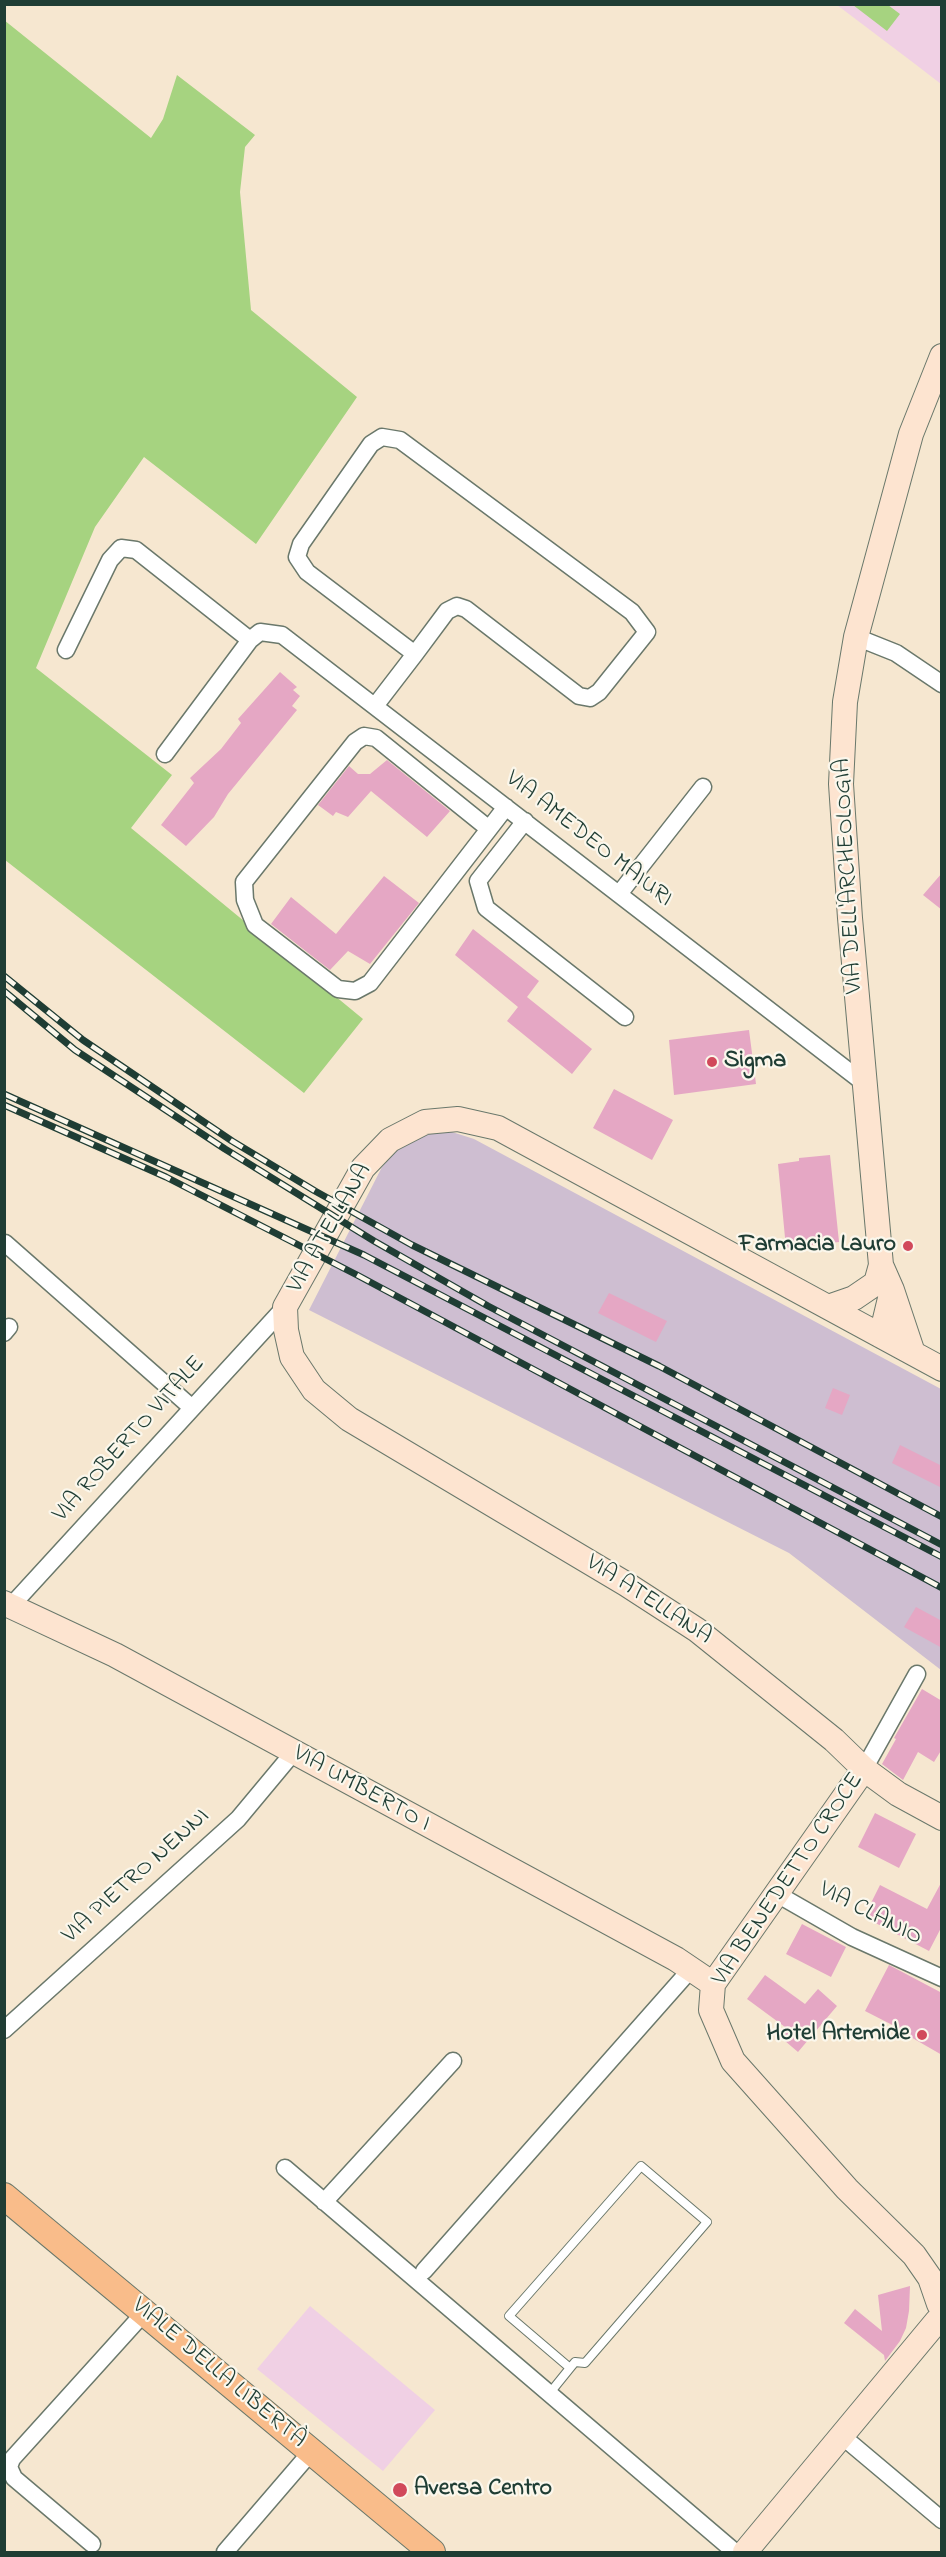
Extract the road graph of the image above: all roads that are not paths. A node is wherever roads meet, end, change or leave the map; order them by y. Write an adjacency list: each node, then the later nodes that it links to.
1 (942, 356): 2 (main road, VIA DELL'ARCHEOLOGIA)
2 (856, 637): 6 (street); 15 (main road, VIA DELL'ARCHEOLOGIA)
3 (250, 640): 4 (street); 7 (street, VIA AMEDEO MAIURI); 8 (street)
4 (66, 650)
5 (415, 654): 5 (street); 7 (street)
6 (942, 684)
7 (375, 706): 10 (street, VIA AMEDEO MAIURI)
8 (165, 754)
9 (703, 787): 13 (street)
10 (506, 807): 11 (street, VIA AMEDEO MAIURI); 12 (street)
11 (525, 822): 13 (street, VIA AMEDEO MAIURI); 14 (street)
12 (489, 829): 12 (street)
13 (619, 894): 15 (street, VIA AMEDEO MAIURI)
14 (625, 1017)
15 (864, 1083): 17 (main road, VIA DELL'ARCHEOLOGIA)
16 (5, 1243): 24 (street)
17 (883, 1279): 19 (main road); 20 (main road, VIA DELL'ARCHEOLOGIA); 21 (main road); 22 (main road)
18 (285, 1307): 19 (main road, VIA ATELLANA); 24 (street, VIA ROBERTO VITALE); 28 (main road, VIA ATELLANA)
19 (828, 1307): 20 (main road, VIA ATELLANA)
20 (859, 1324): 21 (main road, VIA ATELLANA)
21 (881, 1336): 22 (main road, VIA ATELLANA)
22 (913, 1353): 23 (main road, VIA ATELLANA)
23 (942, 1369)
24 (191, 1407): 25 (street, VIA ROBERTO VITALE)
25 (8, 1605): 27 (main road, VIA UMBERTO I)
26 (916, 1674): 28 (street, VIA BENEDETTO CROCE)
27 (293, 1753): 31 (main road, VIA UMBERTO I); 34 (street, VIA PIETRO NENNI)
28 (864, 1768): 29 (main road, VIA ATELLANA); 30 (main road, VIA BENEDETTO CROCE)
29 (942, 1818)
30 (777, 1894): 32 (street, VIA CLANIO); 33 (main road, VIA BENEDETTO CROCE)
31 (691, 1969): 33 (main road, VIA UMBERTO I); 39 (street)
32 (942, 1978)
33 (713, 1984): 40 (main road, VIA BENEDETTO CROCE)
34 (4, 2030)
35 (453, 2061): 38 (street)
36 (285, 2168): 38 (street)
37 (4, 2196): 41 (main road, VIALE DELLA LIBERTÀ)
38 (324, 2202): 43 (street)
39 (424, 2271)
40 (940, 2312): 44 (main road)
41 (144, 2313): 45 (main road, VIALE DELLA LIBERTÀ); 47 (street)
42 (570, 2368): 42 (lane); 43 (lane)
43 (548, 2394): 50 (street)
44 (842, 2436): 46 (street); 51 (main road)
45 (311, 2452): 48 (street); 49 (main road, VIALE DELLA LIBERTÀ)
46 (942, 2520)
47 (92, 2544)
48 (225, 2553)
49 (432, 2553)
50 (735, 2553)
51 (745, 2553)

